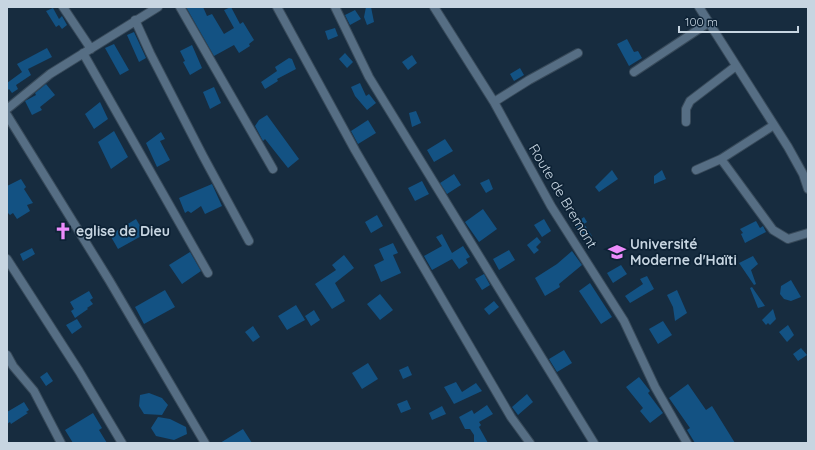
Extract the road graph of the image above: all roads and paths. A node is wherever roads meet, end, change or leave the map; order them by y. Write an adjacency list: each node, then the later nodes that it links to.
1 (63, 7): 10 (street)
2 (158, 7): 8 (street)
3 (180, 7): 21 (street)
4 (277, 7): 32 (street)
5 (335, 7): 33 (street)
6 (434, 7): 15 (street, Route de Bremant)
7 (699, 7): 9 (street)
8 (135, 20): 10 (street); 25 (street)
9 (708, 23): 13 (street); 14 (street)
10 (91, 49): 11 (street)
11 (83, 53): 16 (street); 27 (street)
12 (578, 53): 15 (street)
13 (736, 66): 18 (street); 19 (street)
14 (634, 72)
15 (494, 102): 34 (street, Route de Bremant)
16 (7, 109)
17 (7, 115): 31 (street)
18 (686, 122)
19 (774, 125): 20 (street); 23 (street)
20 (721, 159): 22 (street); 24 (street)
21 (273, 168)
22 (696, 170)
23 (808, 188)
24 (808, 233)
25 (249, 241)
26 (7, 259): 30 (street)
27 (208, 273)
28 (7, 355): 29 (street)
29 (61, 443)
30 (122, 443)
31 (205, 443)
32 (530, 443)
33 (594, 443)
34 (687, 443)

